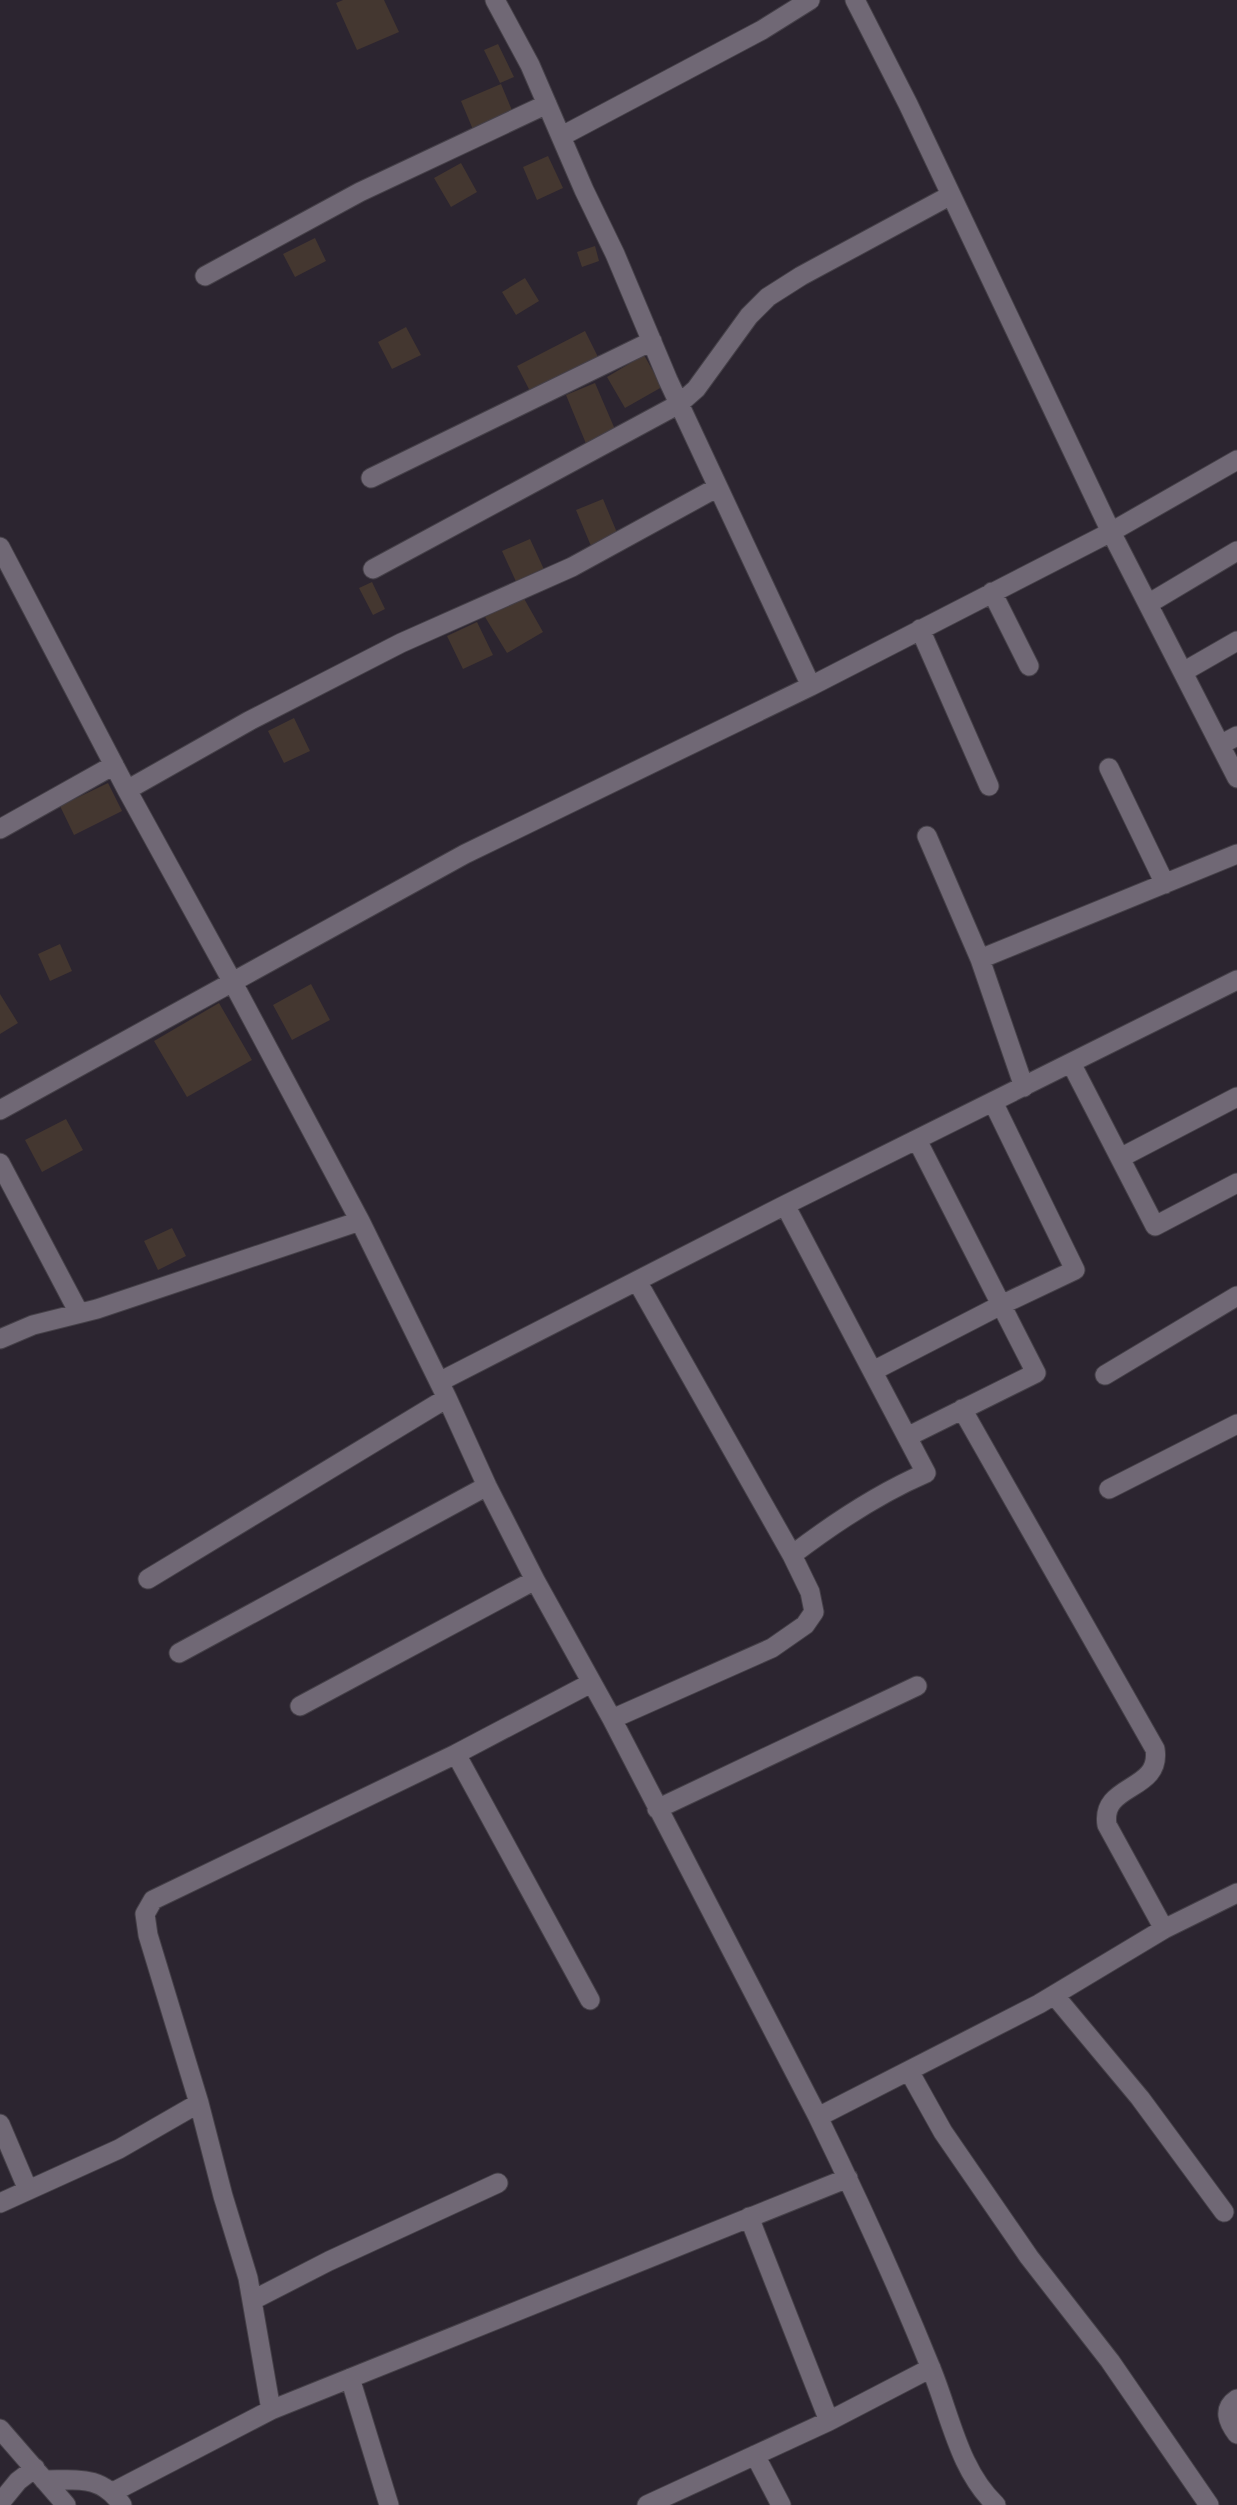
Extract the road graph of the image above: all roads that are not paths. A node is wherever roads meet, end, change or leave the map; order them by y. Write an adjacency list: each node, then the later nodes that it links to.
1 (495, 0): 4 (street)
2 (810, 0): 5 (street)
3 (855, 0): 6 (street)
4 (547, 104): 5 (street); 7 (street)
5 (562, 136): 8 (street)
6 (951, 195): 9 (street); 13 (street)
7 (205, 276)
8 (652, 341): 9 (street); 11 (street)
9 (679, 404): 12 (street); 16 (street)
10 (1237, 460): 13 (street)
11 (372, 478)
12 (718, 487): 23 (street); 29 (street)
13 (1111, 532): 17 (street); 18 (street)
14 (1237, 551): 18 (street)
15 (2, 554): 25 (street)
16 (373, 569)
17 (992, 592): 19 (street); 21 (street)
18 (1148, 604): 22 (street)
19 (920, 629): 23 (street); 28 (street)
20 (1237, 641): 22 (street)
21 (1029, 666)
22 (1183, 672): 24 (street)
23 (811, 686): 35 (street)
24 (1228, 740): 27 (street)
25 (114, 765): 29 (street); 30 (street)
26 (1109, 768): 33 (street)
27 (1237, 778)
28 (989, 786)
29 (127, 790): 35 (street)
30 (0, 828)
31 (927, 835): 34 (street)
32 (1237, 854): 33 (street)
33 (1165, 884): 34 (street)
34 (980, 959): 38 (street)
35 (232, 981): 41 (street); 47 (street)
36 (1236, 983): 37 (street)
37 (1071, 1063): 38 (street); 43 (street)
38 (1024, 1087): 40 (street)
39 (1237, 1097): 43 (street)
40 (993, 1102): 42 (street); 50 (street)
41 (0, 1110)
42 (917, 1140): 46 (street); 50 (street)
43 (1120, 1158): 45 (street)
44 (0, 1163): 51 (street)
45 (1237, 1183)
46 (785, 1205): 48 (street); 53 (street)
47 (360, 1221): 51 (street); 55 (street)
48 (637, 1282): 55 (street); 61 (street)
49 (1237, 1296): 54 (street)
50 (1001, 1305): 53 (street); 56 (street)
51 (79, 1313): 52 (street)
52 (0, 1339)
53 (873, 1371): 58 (street)
54 (1105, 1375)
55 (443, 1390): 59 (street); 62 (street)
56 (962, 1409): 58 (street); 72 (street)
57 (1237, 1424): 60 (street)
58 (907, 1437): 61 (street)
59 (487, 1486): 63 (street); 64 (street)
60 (1109, 1489)
61 (792, 1555): 68 (street)
62 (148, 1579)
63 (535, 1580): 65 (street); 67 (street)
64 (179, 1653)
65 (592, 1683): 68 (street); 69 (street)
66 (917, 1686): 70 (street)
67 (300, 1706)
68 (612, 1720): 70 (street)
69 (456, 1754): 74 (street); 76 (street)
70 (657, 1809): 77 (street)
71 (1237, 1893): 72 (street)
72 (1164, 1929): 73 (street)
73 (1055, 1996): 75 (street); 83 (street)
74 (590, 2000)
75 (909, 2071): 77 (street); 102 (street)
76 (199, 2103): 81 (street); 85 (street)
77 (818, 2117): 79 (street)
78 (0, 2124): 81 (street)
79 (848, 2178): 84 (street); 86 (street)
80 (498, 2183): 85 (street)
81 (28, 2190): 82 (street)
82 (0, 2203)
83 (1224, 2213)
84 (749, 2217): 87 (street); 90 (street)
85 (253, 2300): 89 (street)
86 (931, 2368): 90 (street); 101 (street)
87 (350, 2378): 89 (street); 98 (street)
88 (1237, 2399): 92 (street)
89 (271, 2410): 95 (street)
90 (829, 2421): 93 (street)
91 (0, 2429): 94 (street)
92 (1237, 2434)
93 (755, 2455): 99 (street); 100 (street)
94 (39, 2474): 95 (street); 96 (street); 97 (street)
95 (117, 2498)
96 (0, 2502)
97 (66, 2505)
98 (389, 2505)
99 (647, 2505)
100 (780, 2505)
101 (996, 2505)
102 (1209, 2505)

